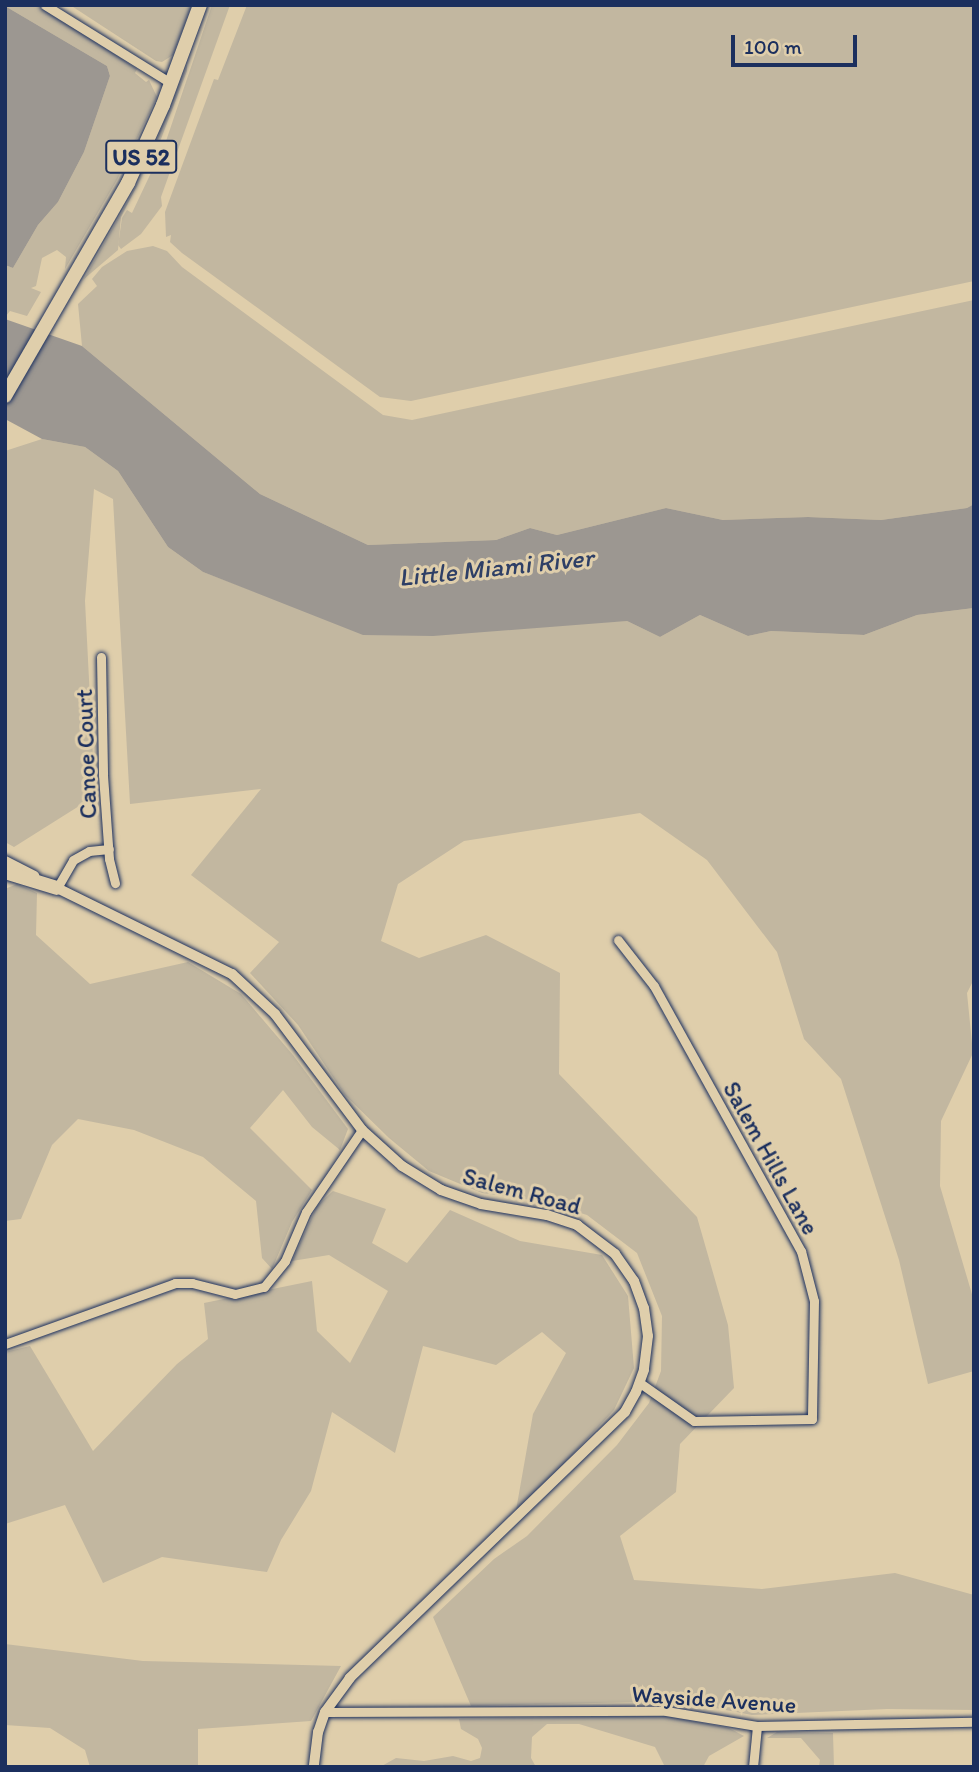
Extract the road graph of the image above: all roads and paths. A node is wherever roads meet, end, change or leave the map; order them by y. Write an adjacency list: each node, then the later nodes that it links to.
1 (45, 5): 3 (street)
2 (200, 5): 3 (main road, US 52)
3 (172, 83): 4 (main road, US 52)
4 (5, 396)
5 (101, 657): 6 (street, Canoe Court)
6 (109, 849): 9 (street, Canoe Court); 10 (street, Canoe Court)
7 (5, 861): 10 (street, Salem Road)
8 (5, 872): 10 (main road)
9 (115, 884)
10 (57, 888): 12 (street, Salem Road)
11 (618, 940): 14 (street, Salem Hills Lane)
12 (362, 1130): 13 (street); 14 (street, Salem Road)
13 (5, 1344)
14 (640, 1382): 15 (street, Salem Road)
15 (325, 1712): 17 (street, Wayside Avenue); 18 (street, Salem Road)
16 (974, 1722): 17 (street, Wayside Avenue)
17 (757, 1726): 19 (street)
18 (314, 1767)
19 (753, 1767)

